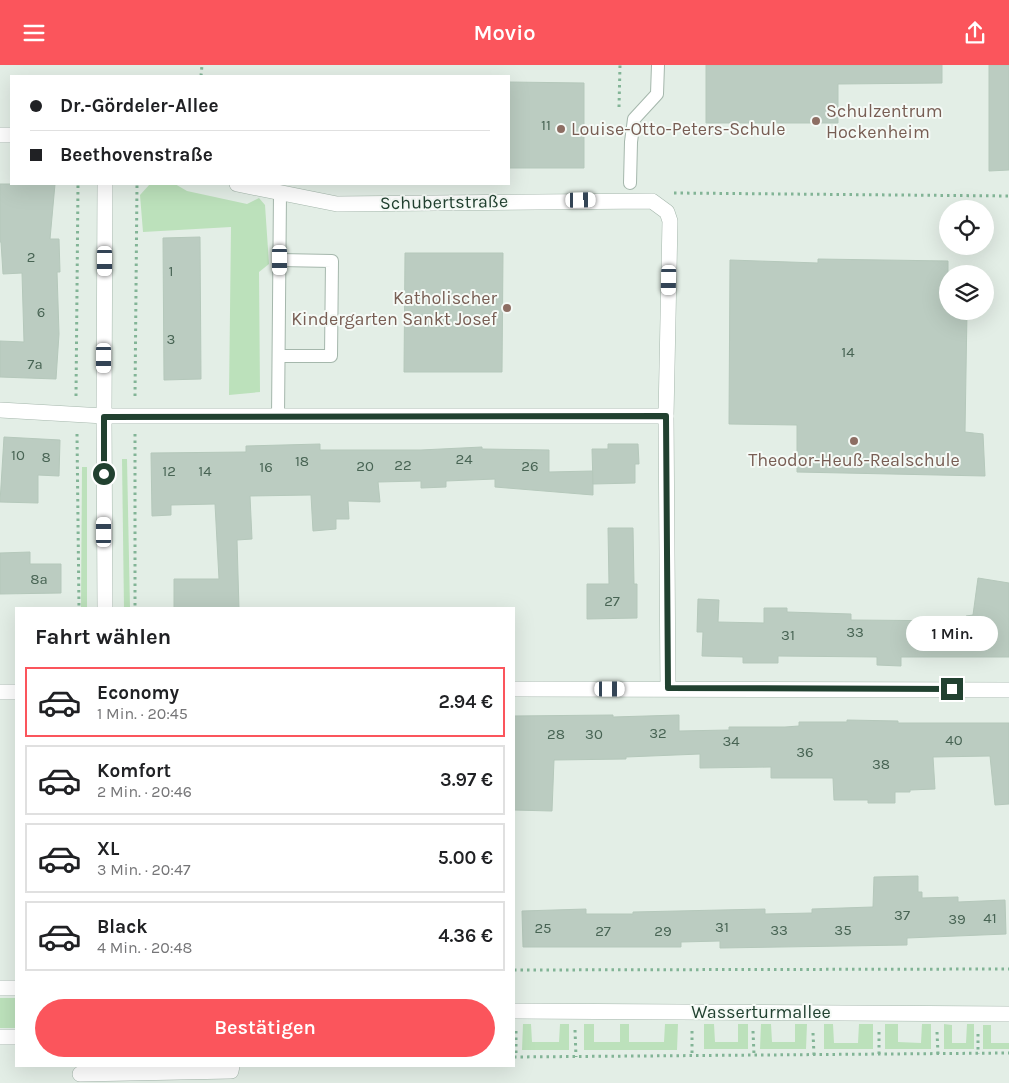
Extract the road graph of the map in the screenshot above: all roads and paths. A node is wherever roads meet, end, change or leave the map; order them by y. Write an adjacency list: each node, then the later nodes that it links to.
1 (620, 65): 3 (path)
2 (658, 65): 4 (lane)
3 (619, 113)
4 (630, 183)
5 (106, 185): 14 (street)
6 (242, 185): 7 (street, Schubertstraße)
7 (280, 193): 9 (street, Schubertstraße); 10 (lane)
8 (1009, 195): 9 (path)
9 (652, 201): 13 (street)
10 (280, 260): 11 (lane); 11 (lane)
11 (279, 355): 15 (lane)
12 (0, 410): 14 (street)
13 (666, 416): 15 (street); 17 (street)
14 (104, 417): 15 (street); 16 (street)
15 (278, 417)
16 (105, 607)
17 (668, 688): 18 (street); 19 (street)
18 (515, 689)
19 (1009, 689)
20 (0, 692): 21 (street)
21 (15, 692)
22 (1009, 969): 23 (path)
23 (515, 970)
24 (0, 988): 25 (street)
25 (15, 988)
26 (515, 1011): 27 (street, Wasserturmallee); 32 (path)
27 (575, 1011): 28 (street, Wasserturmallee); 33 (path)
28 (1009, 1014)
29 (0, 1037): 30 (street)
30 (15, 1037)
31 (1009, 1053): 33 (path)
32 (515, 1057): 33 (path)
33 (576, 1057)
34 (232, 1067): 35 (street)
35 (80, 1074)

